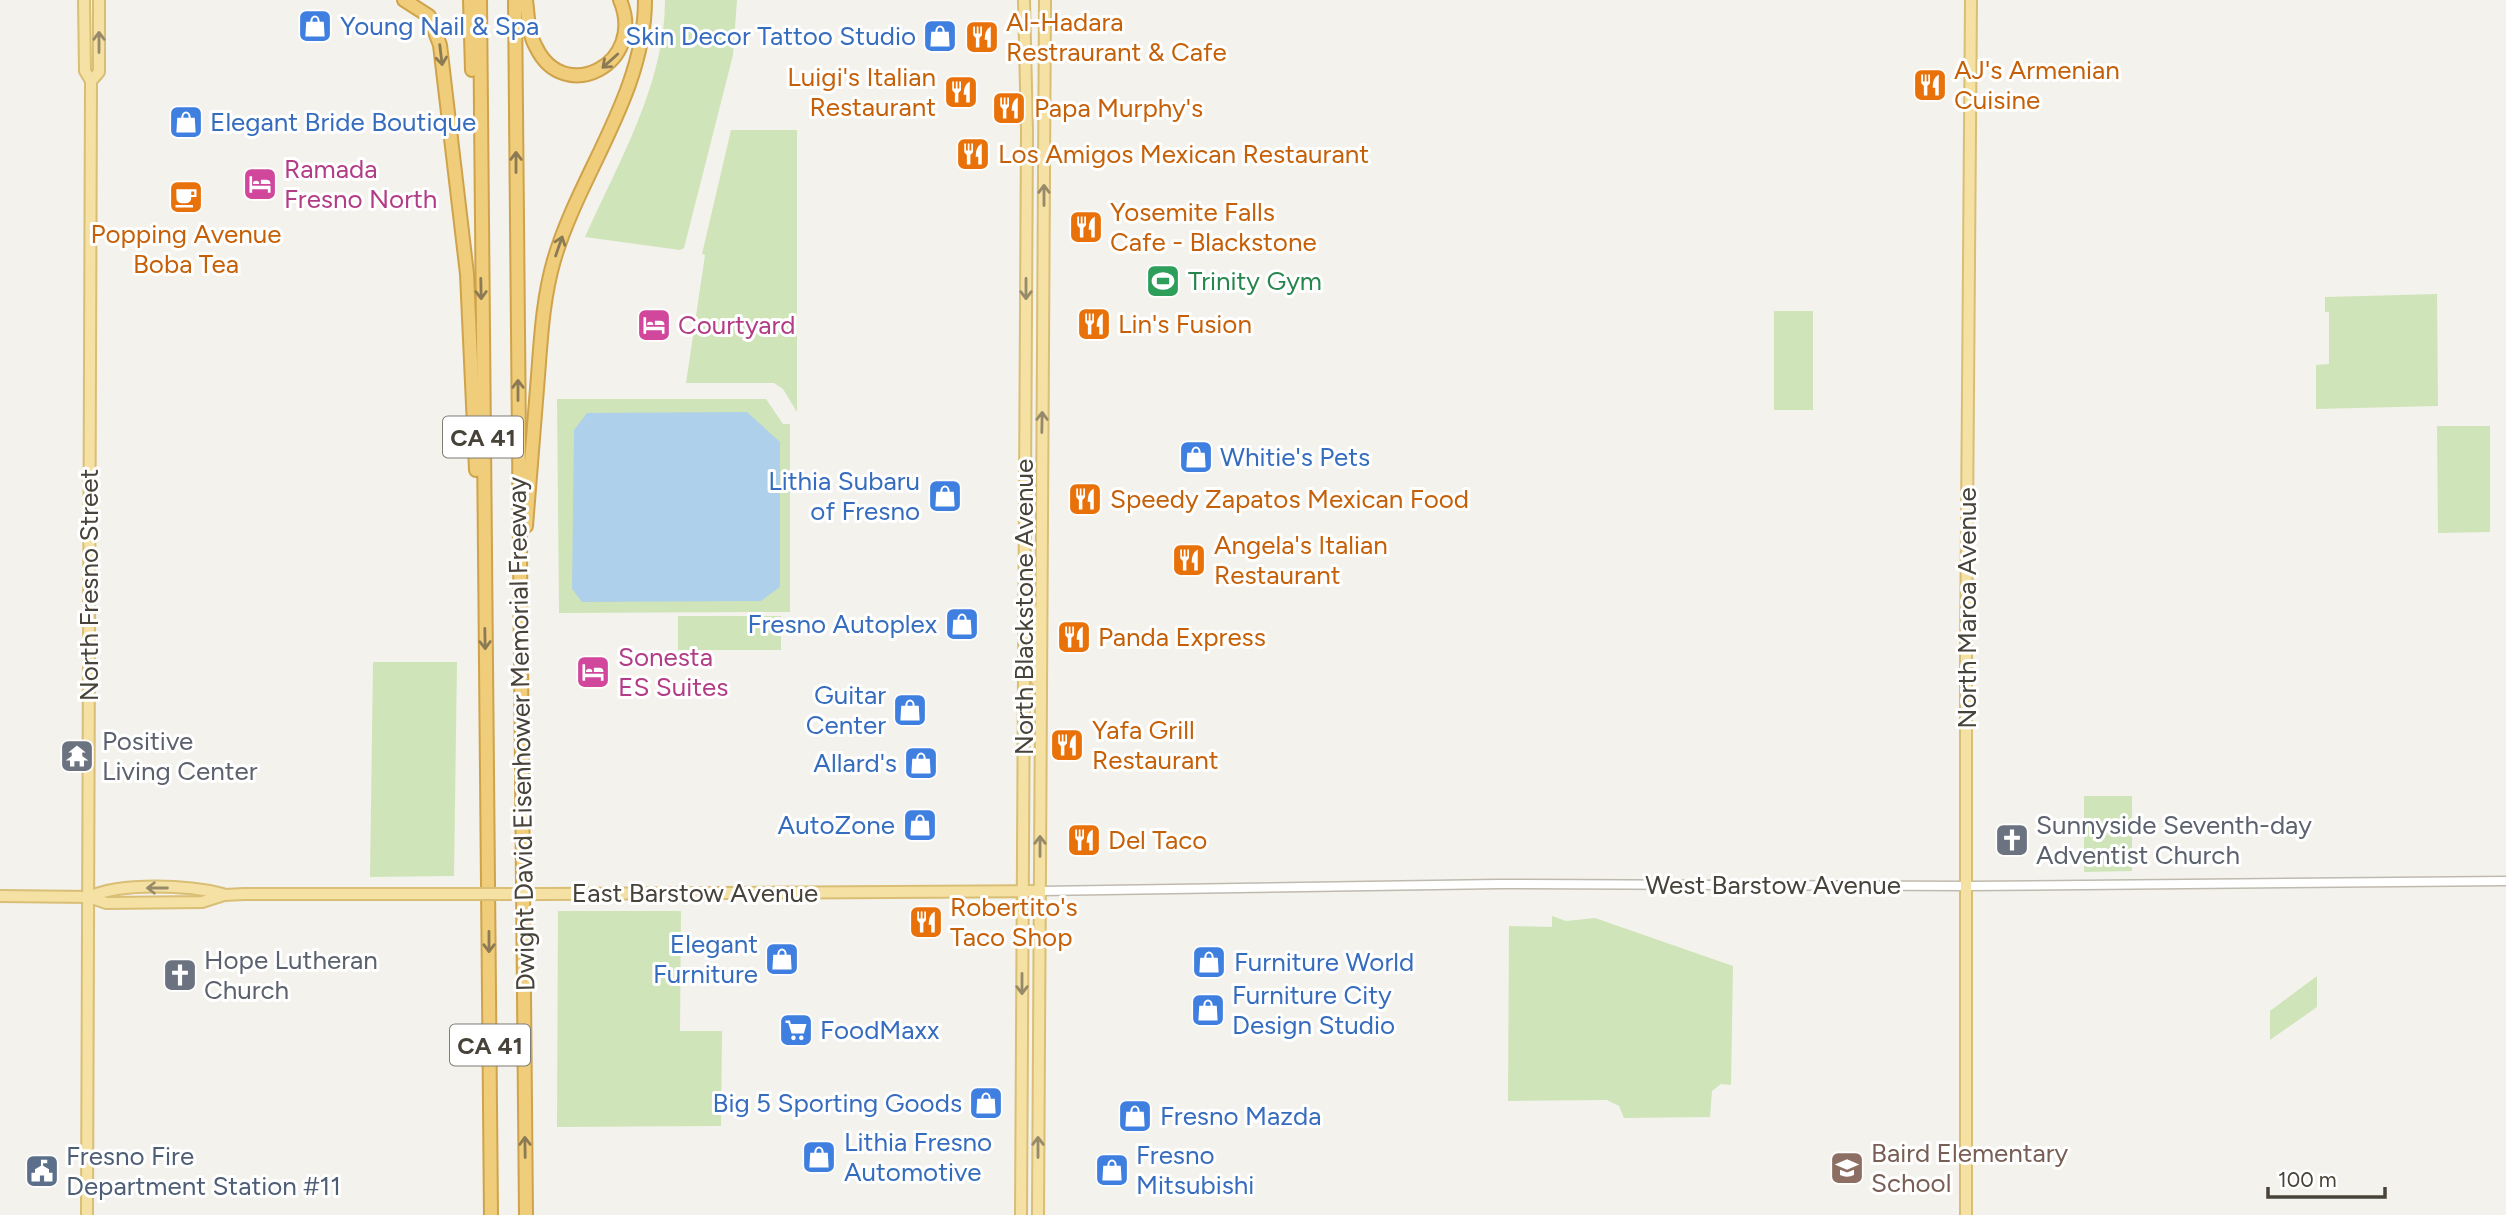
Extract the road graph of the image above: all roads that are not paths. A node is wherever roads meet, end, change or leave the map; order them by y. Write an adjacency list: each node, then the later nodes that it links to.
1 (84, 0): 13 (main road, North Fresno Street)
2 (99, 0): 13 (main road, North Fresno Street, one-way to 2)
3 (404, 0): 17 (highway, one-way to 17)
4 (470, 0): 14 (highway)
5 (480, 0): 14 (highway, Dwight David Eisenhower Memorial Freeway / CA 41)
6 (515, 0): 16 (highway, Dwight David Eisenhower Memorial Freeway / CA 41, one-way to 6)
7 (526, 0): 8 (highway, one-way to 7)
8 (620, 0)
9 (645, 0): 16 (highway, one-way to 9)
10 (1024, 0): 15 (main road, North Blackstone Avenue, one-way to 15)
11 (1045, 0): 18 (main road, North Blackstone Avenue, one-way to 11)
12 (1972, 0): 20 (main road, North Maroa Avenue)
13 (91, 81): 24 (main road, North Fresno Street)
14 (481, 244): 17 (highway, Dwight David Eisenhower Memorial Freeway / CA 41, one-way to 17)
15 (1024, 597): 18 (main road); 22 (main road, North Blackstone Avenue)
16 (519, 605): 27 (highway, Dwight David Eisenhower Memorial Freeway / CA 41, one-way to 16)
17 (485, 607): 26 (highway, Dwight David Eisenhower Memorial Freeway / CA 41, one-way to 26)
18 (1041, 686): 21 (main road, North Blackstone Avenue, one-way to 18)
19 (2506, 881): 20 (street, West Barstow Avenue)
20 (1968, 886): 21 (street, West Barstow Avenue); 30 (main road, North Maroa Avenue)
21 (1040, 891): 22 (main road, East Barstow Avenue); 29 (main road, North Blackstone Avenue, one-way to 21)
22 (1023, 892): 24 (main road, East Barstow Avenue, bridge); 28 (main road, North Blackstone Avenue, one-way to 28)
23 (0, 896): 24 (main road, East Barstow Avenue)
24 (89, 897): 25 (main road, North Fresno Street)
25 (87, 1215)
26 (491, 1215)
27 (526, 1215)
28 (1021, 1215)
29 (1038, 1215)
30 (1966, 1215)

